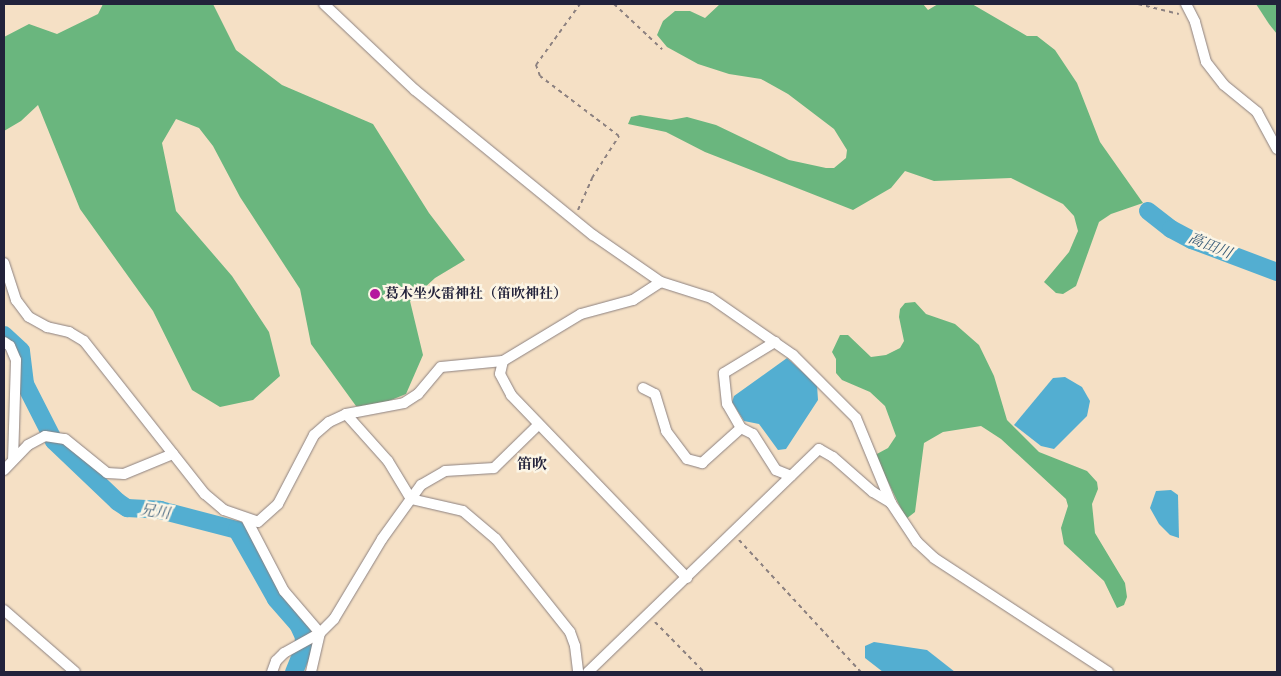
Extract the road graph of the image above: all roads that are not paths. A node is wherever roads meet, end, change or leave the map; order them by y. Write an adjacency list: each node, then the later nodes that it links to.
1 (324, 4): 5 (street)
2 (1186, 4): 3 (street)
3 (1277, 149)
4 (4, 264): 13 (street)
5 (661, 282): 7 (street); 8 (street)
6 (4, 342): 14 (street)
7 (775, 342): 12 (street); 18 (street)
8 (503, 361): 10 (street); 11 (street)
9 (643, 388): 12 (street)
10 (346, 414): 17 (street); 19 (street)
11 (538, 425): 17 (street); 20 (street)
12 (741, 428): 16 (street)
13 (173, 454): 14 (street); 19 (street)
14 (12, 460): 15 (street)
15 (4, 470)
16 (792, 476): 18 (street); 20 (street)
17 (411, 499): 22 (street); 26 (street)
18 (891, 504): 28 (street)
19 (247, 520): 22 (street)
20 (687, 578): 27 (street)
21 (4, 610): 23 (street)
22 (317, 635): 24 (street); 25 (street)
23 (75, 672)
24 (272, 672)
25 (311, 672)
26 (578, 672)
27 (588, 672)
28 (1108, 672)

